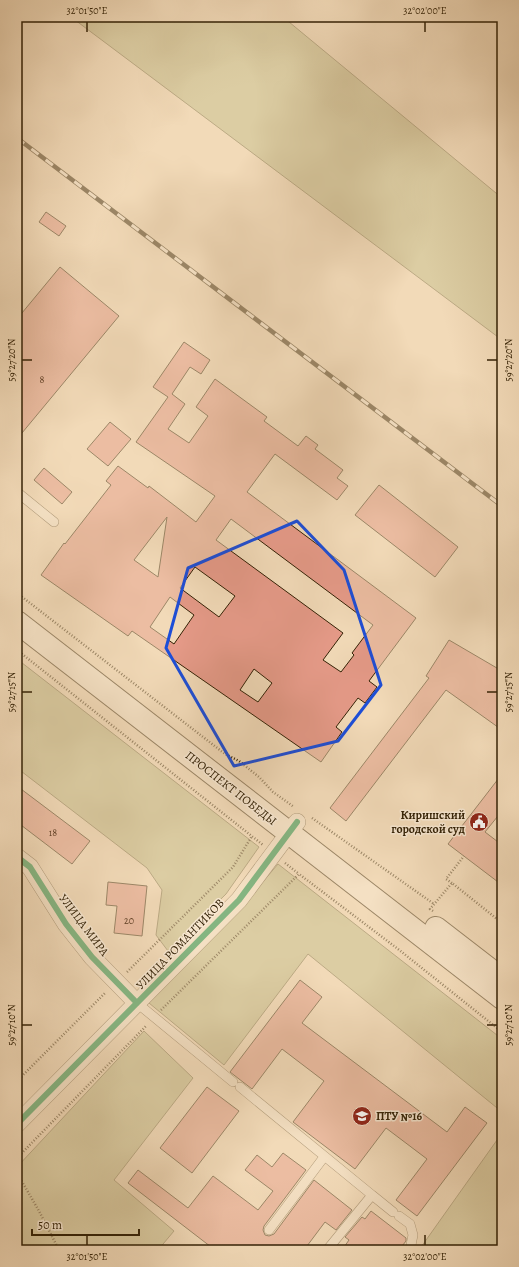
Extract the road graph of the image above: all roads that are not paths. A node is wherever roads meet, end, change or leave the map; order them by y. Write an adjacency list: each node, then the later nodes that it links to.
1 (17, 492): 2 (lane)
2 (54, 522)
3 (17, 605): 5 (main road, ПРОСПЕКТ ПОБЕДЫ)
4 (17, 622): 5 (main road, ПРОСПЕКТ ПОБЕДЫ)
5 (299, 820): 7 (main road, ПРОСПЕКТ ПОБЕДЫ); 8 (main road, ПРОСПЕКТ ПОБЕДЫ); 9 (street, УЛИЦА РОМАНТИКОВ)
6 (17, 857): 9 (street, УЛИЦА МИРА)
7 (502, 979)
8 (502, 998)
9 (137, 1003): 10 (street, УЛИЦА РОМАНТИКОВ); 11 (lane)
10 (17, 1124)
11 (324, 1157): 12 (lane); 13 (lane)
12 (372, 1195): 14 (lane); 15 (lane)
13 (269, 1230)
14 (327, 1250)
15 (412, 1250)

